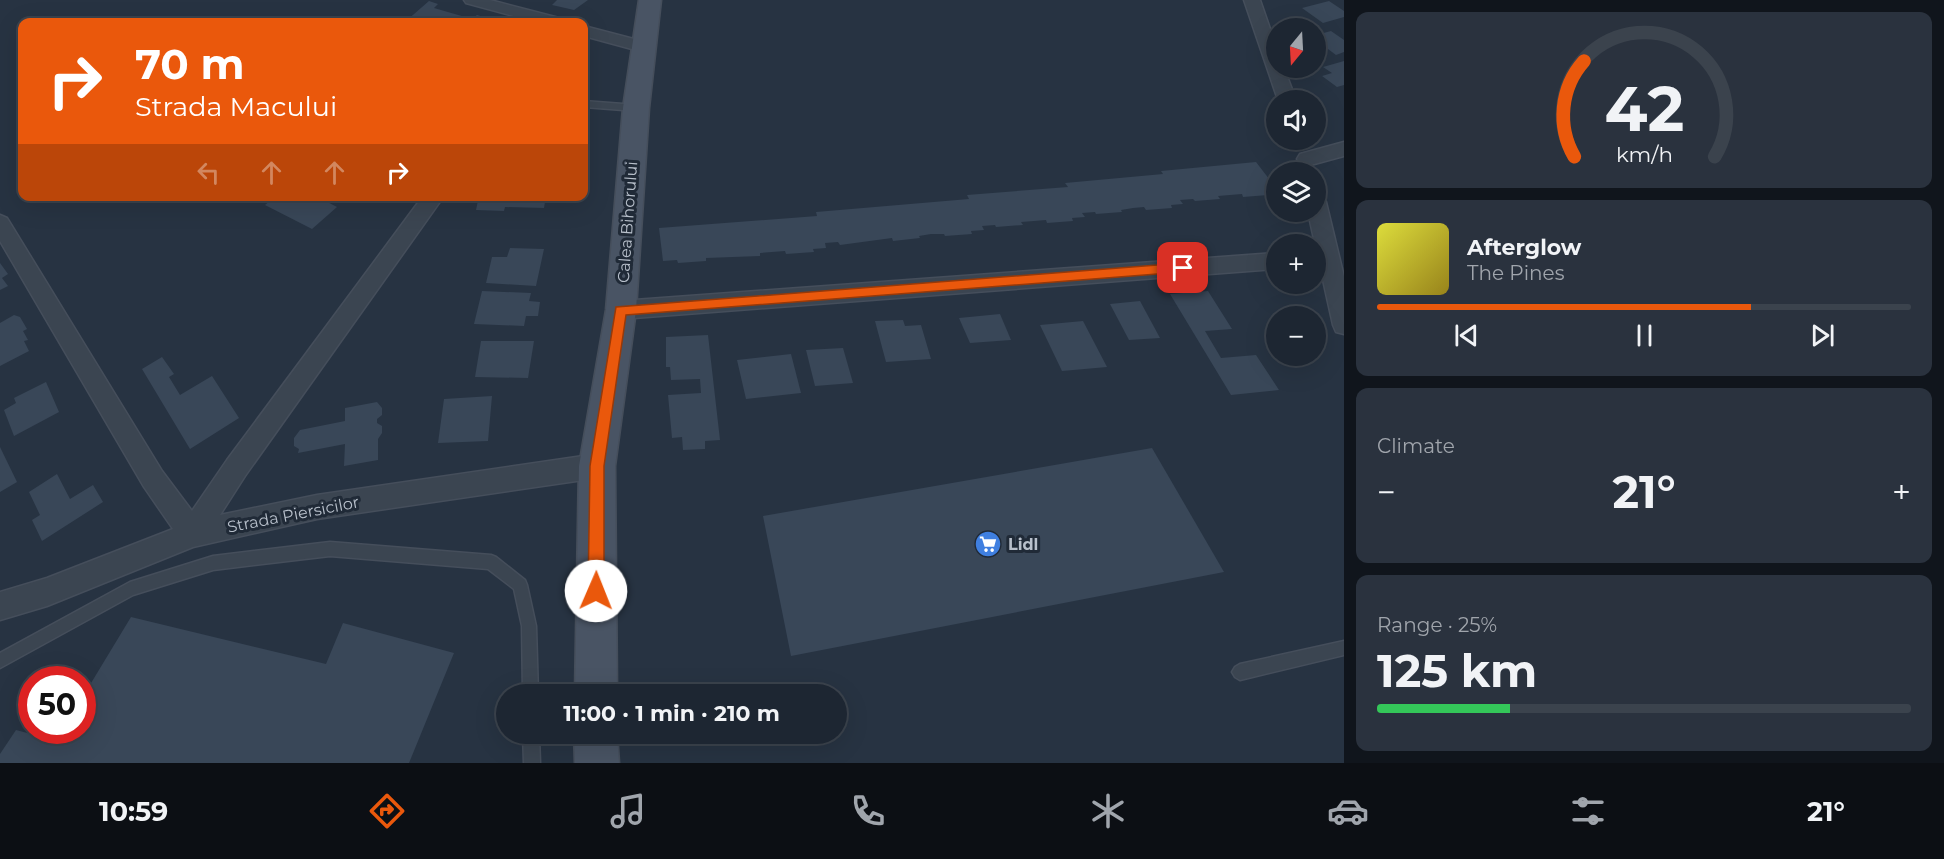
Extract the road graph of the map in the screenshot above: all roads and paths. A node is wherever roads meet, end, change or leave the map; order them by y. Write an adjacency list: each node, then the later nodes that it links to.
1 (472, 0): 4 (street)
2 (650, 0): 6 (main road, Calea Bihorului)
3 (1252, 0): 7 (street)
4 (538, 18)
5 (588, 32): 6 (street)
6 (643, 47): 9 (main road, Calea Bihorului)
7 (1284, 90)
8 (588, 104): 9 (lane)
9 (636, 108): 16 (main road, Calea Bihorului)
10 (1344, 149): 11 (street)
11 (1316, 162)
12 (430, 201): 19 (street)
13 (0, 223): 19 (street)
14 (1266, 262): 16 (street)
15 (1326, 272): 17 (street)
16 (621, 310): 18 (main road, Calea Bihorului)
17 (1344, 325)
18 (597, 466): 19 (street, Strada Piersicilor); 25 (main road, Calea Bihorului)
19 (193, 534): 20 (street, Strada Piersicilor)
20 (0, 606)
21 (1344, 648): 23 (lane)
22 (0, 661): 24 (lane)
23 (1240, 672)
24 (531, 684)
25 (596, 684)
26 (531, 744): 28 (lane)
27 (596, 744): 29 (main road)
28 (532, 763)
29 (597, 763)

